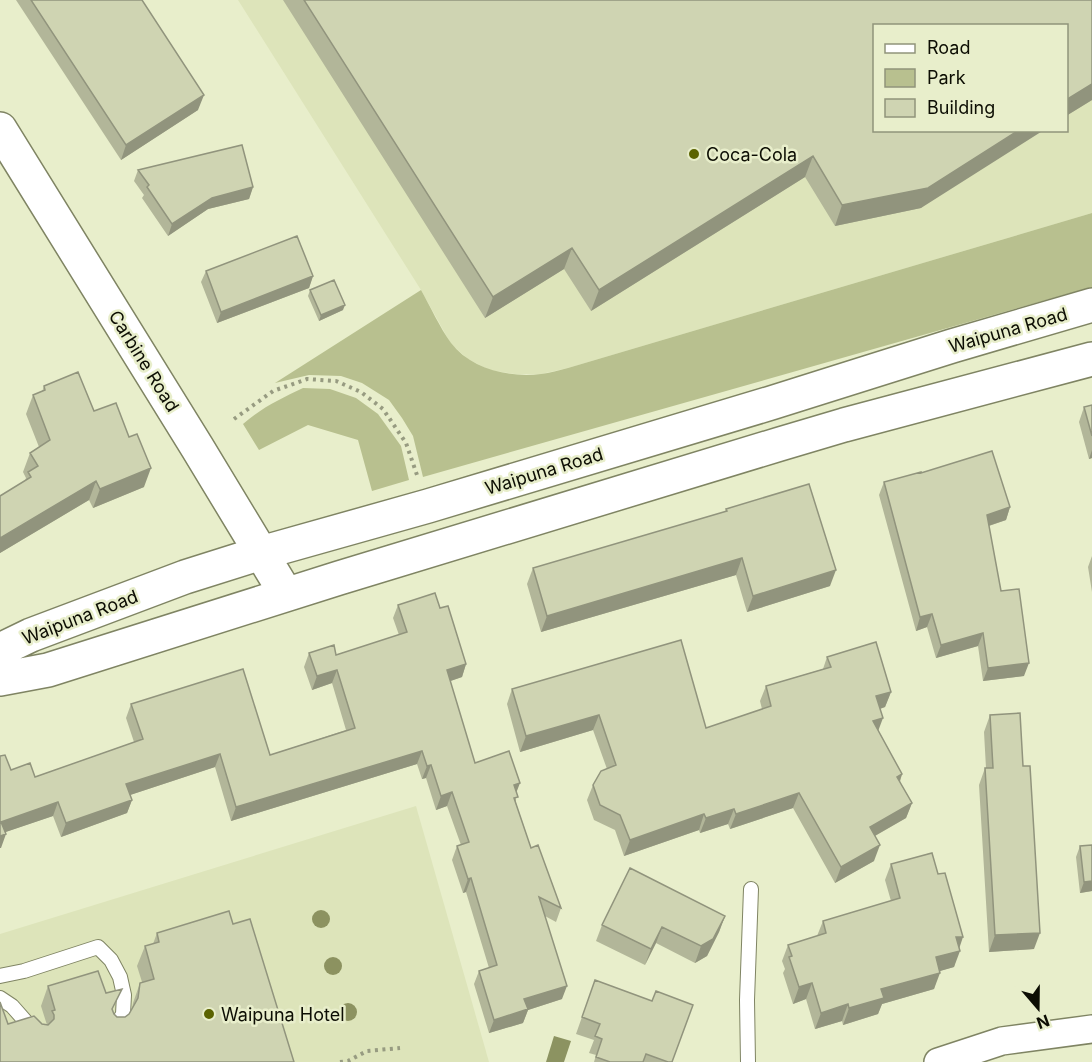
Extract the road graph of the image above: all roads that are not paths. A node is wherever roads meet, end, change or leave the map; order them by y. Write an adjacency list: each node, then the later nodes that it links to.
1 (0, 129): 6 (main road, Carbine Road)
2 (1092, 305): 4 (main road, Waipuna Road)
3 (1092, 359): 5 (main road, Waipuna Road)
4 (771, 403): 5 (main road); 6 (main road, Waipuna Road)
5 (780, 444): 7 (main road, Waipuna Road)
6 (261, 553): 7 (main road, Carbine Road); 8 (main road, Waipuna Road)
7 (286, 594): 9 (main road, Waipuna Road)
8 (0, 650)
9 (0, 680)
10 (751, 889): 16 (lane)
11 (0, 976): 13 (lane)
12 (0, 998): 15 (lane)
13 (114, 1029)
14 (1092, 1029): 17 (street)
15 (38, 1036)
16 (748, 1062)
17 (938, 1062)

